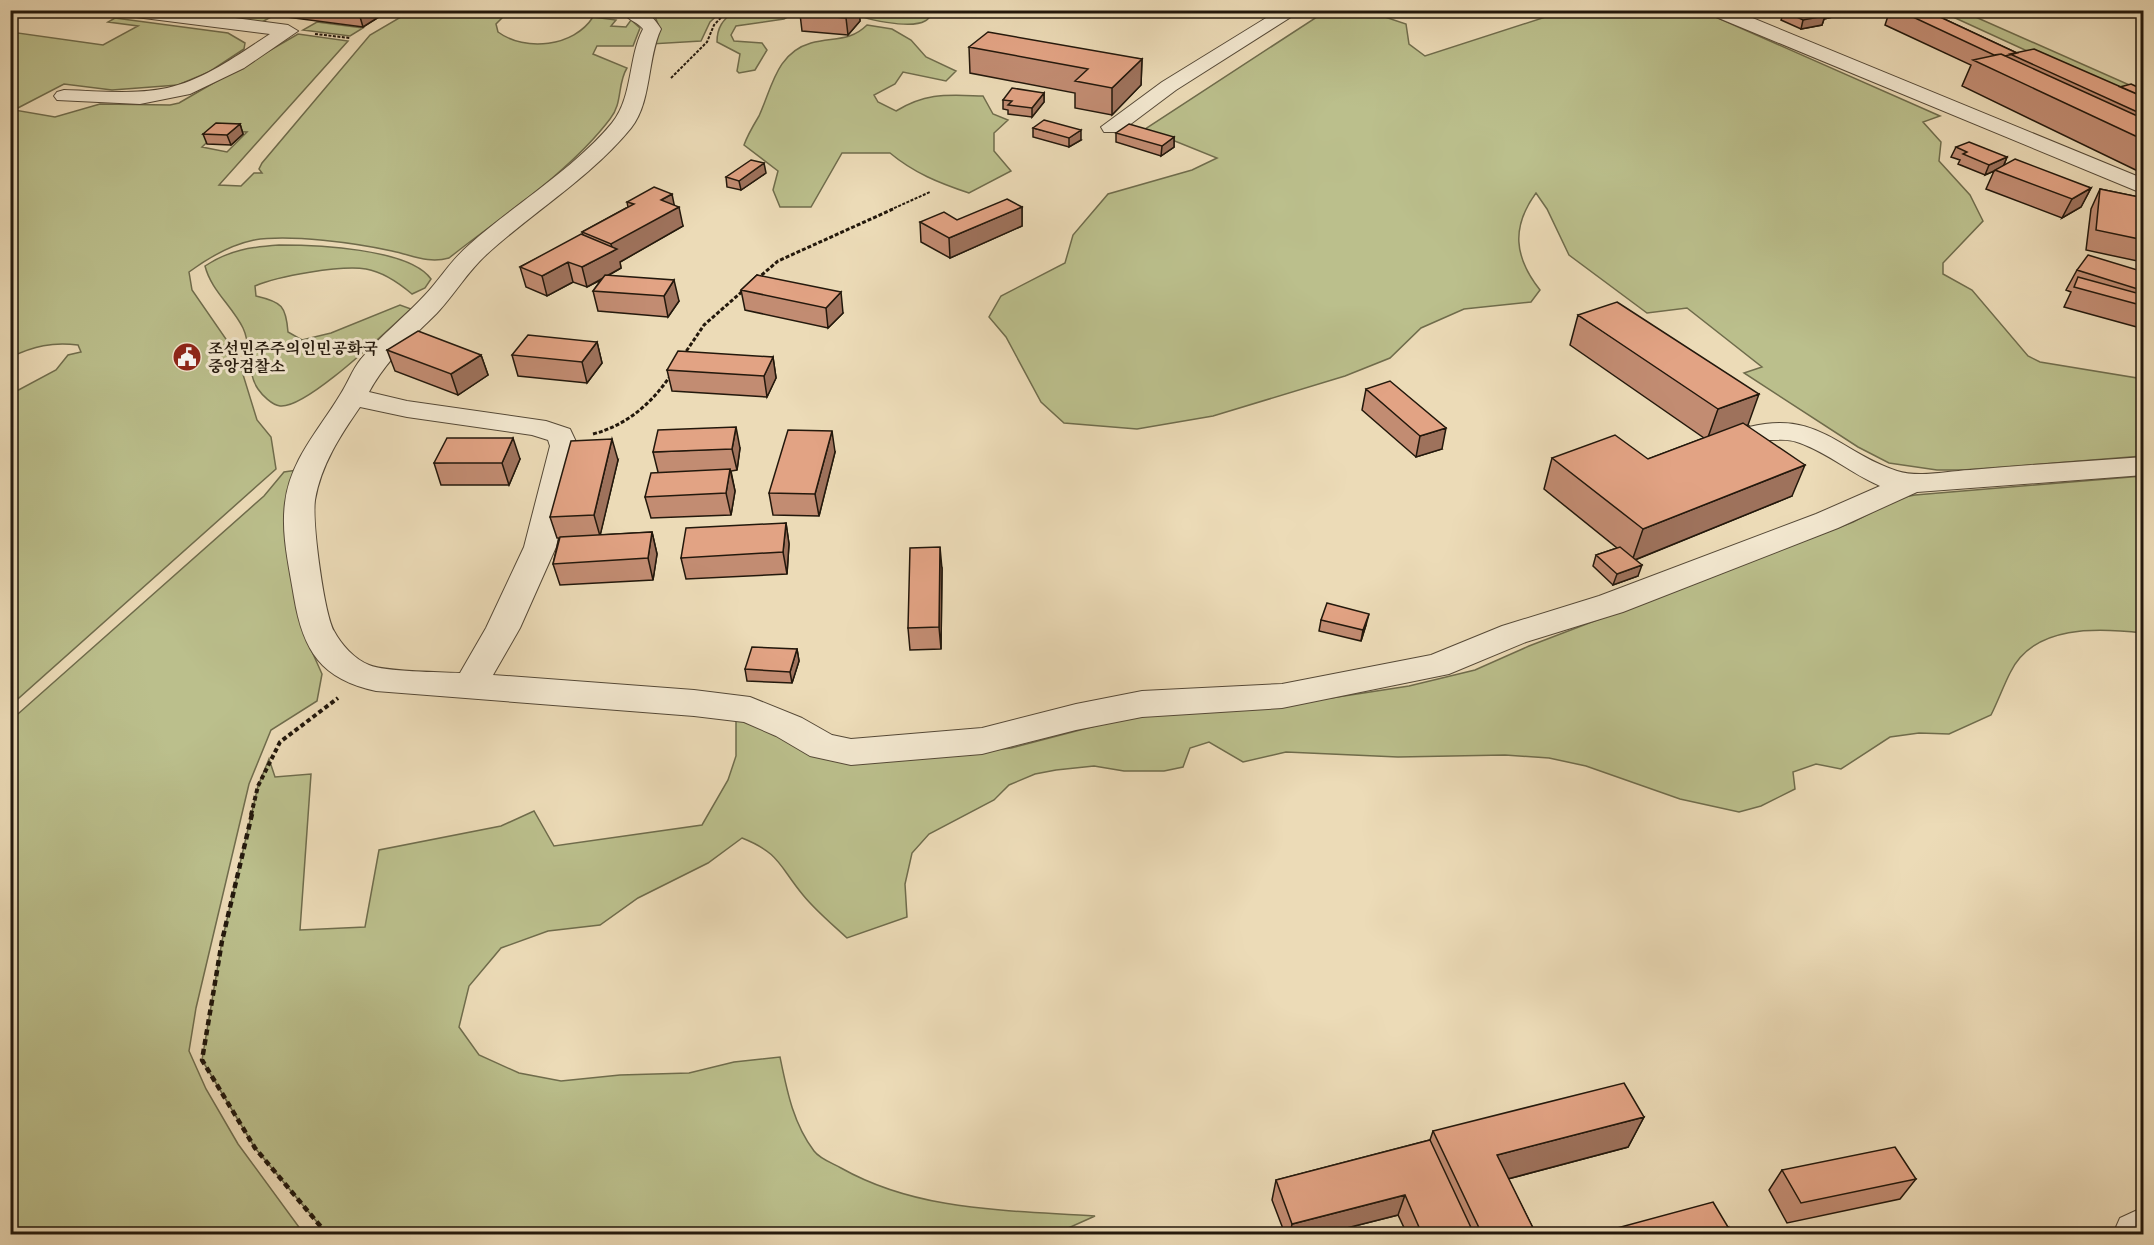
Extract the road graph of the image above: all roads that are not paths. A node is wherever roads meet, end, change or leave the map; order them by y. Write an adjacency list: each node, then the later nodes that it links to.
1 (128, 10): 5 (street)
2 (1293, 10): 6 (street)
3 (1716, 10): 7 (street)
4 (634, 14): 8 (street)
5 (64, 96)
6 (1112, 127)
7 (2144, 187)
8 (353, 397): 12 (street); 12 (street)
9 (1759, 433): 11 (street)
10 (2144, 466): 11 (street)
11 (1911, 483): 12 (street)
12 (470, 685)
13 (2144, 1230): 14 (street)
14 (2137, 1234)

